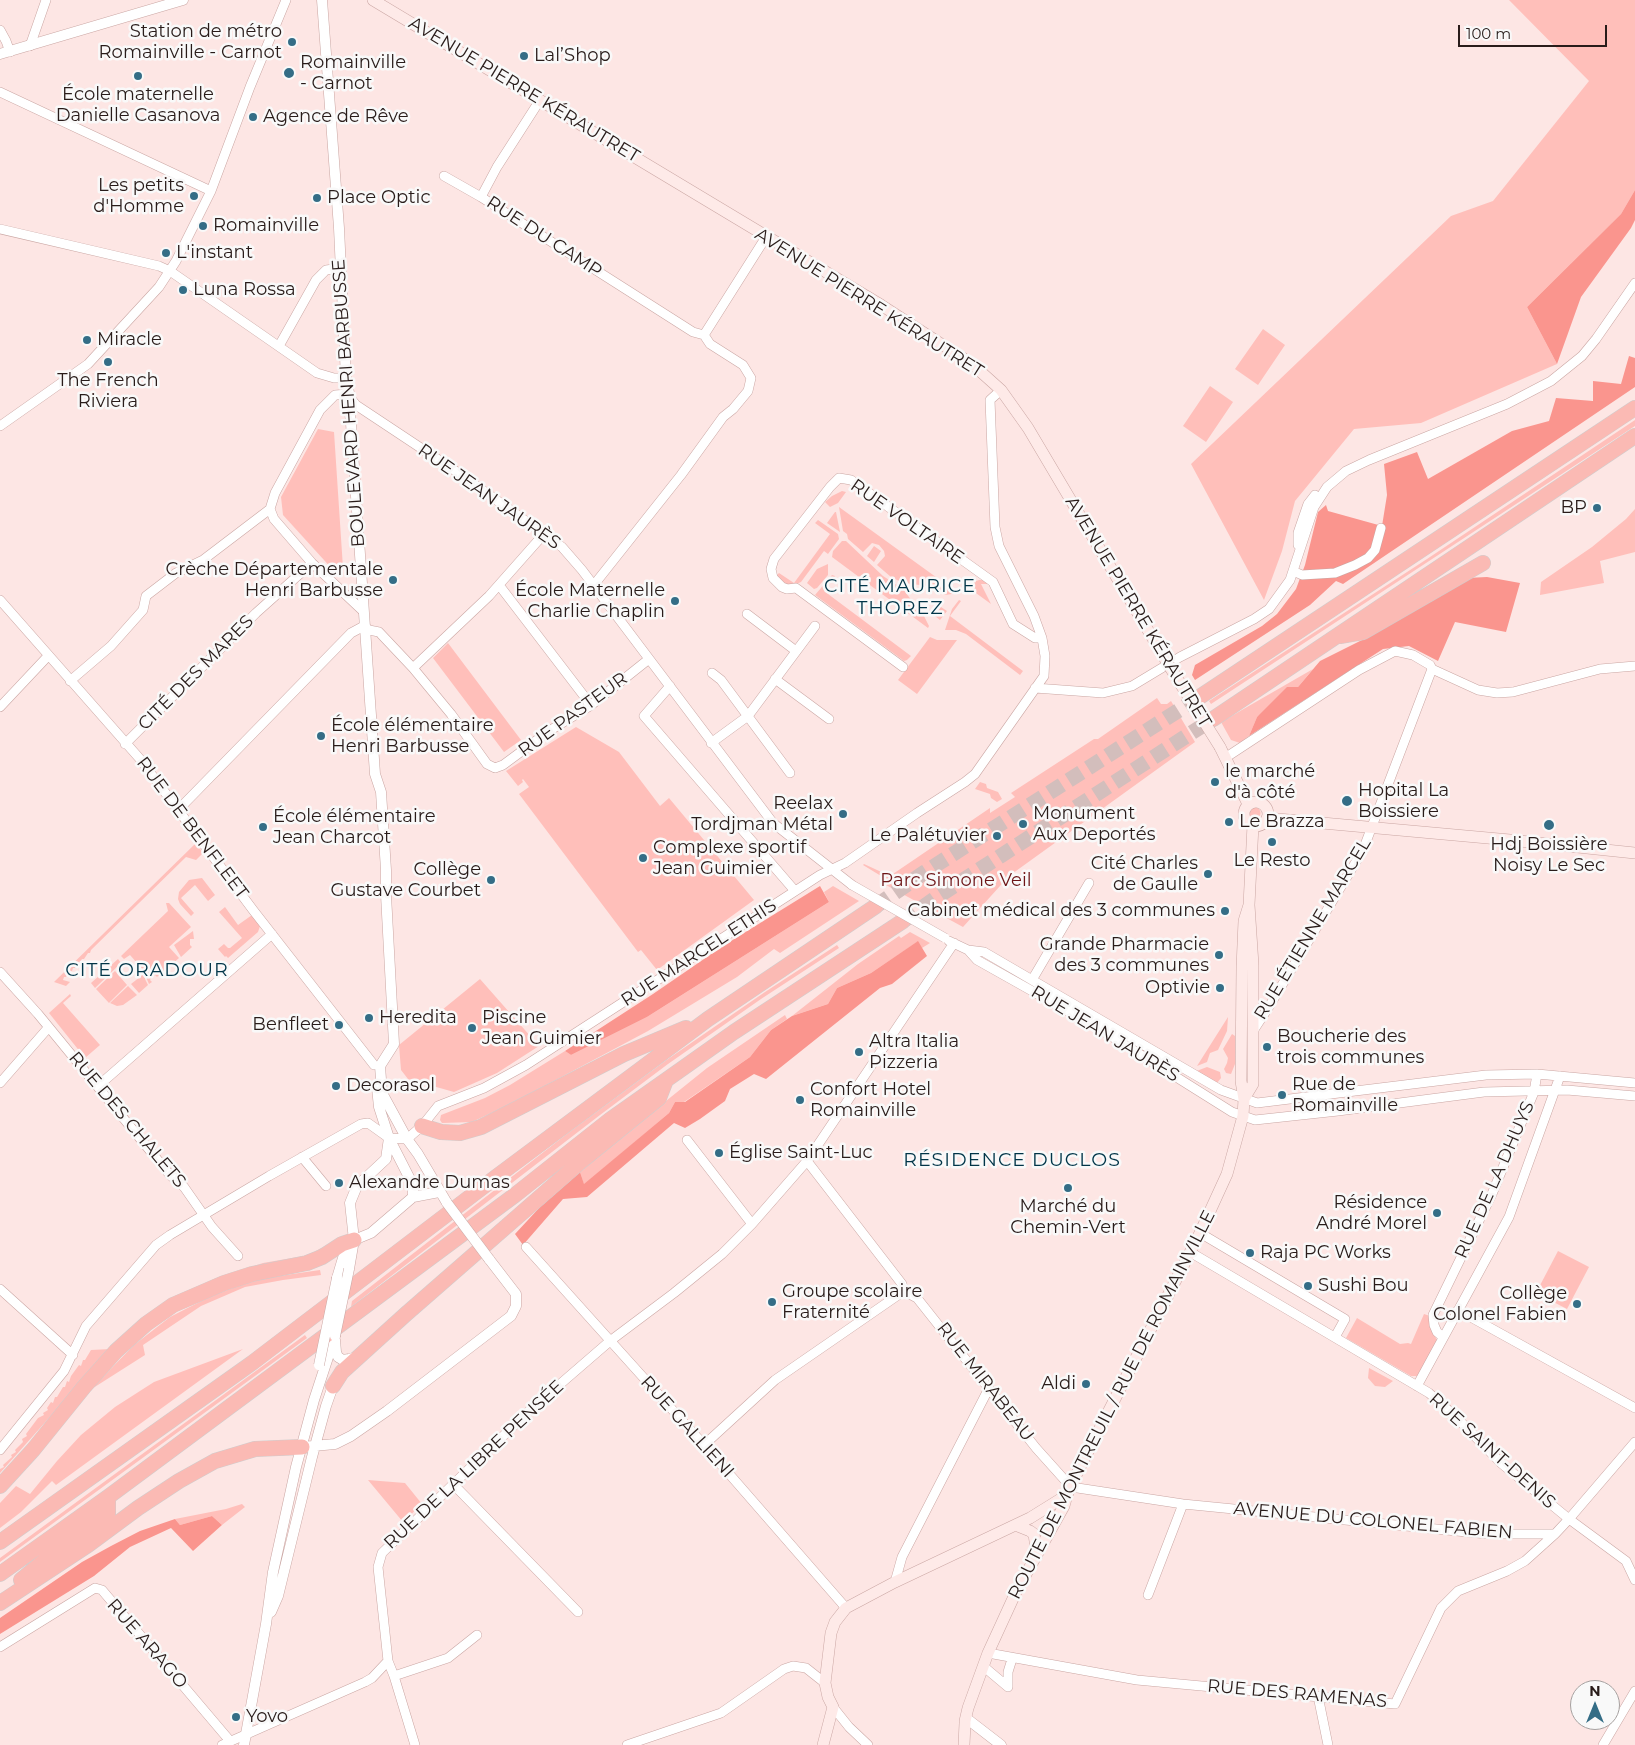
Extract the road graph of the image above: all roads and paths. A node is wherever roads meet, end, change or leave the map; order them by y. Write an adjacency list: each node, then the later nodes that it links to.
1 (46, 0): 7 (street)
2 (183, 0): 7 (street)
3 (286, 0): 12 (street)
4 (322, 0): 16 (street, BOULEVARD HENRI BARBUSSE)
5 (373, 0): 10 (main road, AVENUE PIERRE KÉRAUTRET)
6 (0, 30): 8 (street)
7 (30, 46): 8 (street)
8 (5, 53)
9 (0, 92): 12 (street)
10 (540, 100): 13 (street, RUE DU CAMP); 15 (main road, AVENUE PIERRE KÉRAUTRET)
11 (444, 176): 13 (street)
12 (211, 191): 17 (street)
13 (480, 197): 19 (street, RUE DU CAMP)
14 (0, 229): 17 (street)
15 (766, 237): 19 (street); 22 (main road, AVENUE PIERRE KÉRAUTRET)
16 (340, 268): 20 (street); 21 (street, BOULEVARD HENRI BARBUSSE)
17 (170, 271): 20 (street); 25 (street)
18 (1635, 283): 32 (street)
19 (704, 335): 34 (street, RUE DU CAMP)
20 (279, 346): 21 (street)
21 (341, 379): 23 (street, BOULEVARD HENRI BARBUSSE); 29 (street, RUE JEAN JAURÈS)
22 (1001, 390): 40 (street, RUE MARCEL ETHIS); 45 (main road, AVENUE PIERRE KÉRAUTRET)
23 (348, 394): 27 (street); 36 (street, BOULEVARD HENRI BARBUSSE)
24 (1635, 408): 55 (highway)
25 (0, 426)
26 (1635, 436): 41 (highway)
27 (270, 509): 30 (street); 52 (street)
28 (1381, 528): 32 (street)
29 (543, 535): 33 (street); 34 (street, RUE JEAN JAURÈS)
30 (312, 563): 36 (street); 62 (street, CITÉ DES MARES)
31 (1483, 563): 41 (highway)
32 (1293, 571): 45 (street)
33 (499, 584): 48 (street); 56 (street)
34 (593, 586): 44 (street, RUE JEAN JAURÈS)
35 (0, 600): 43 (street, RUE DE BENFLEET)
36 (363, 611): 38 (street, BOULEVARD HENRI BARBUSSE)
37 (747, 614): 42 (street)
38 (364, 626): 48 (street); 66 (street); 85 (street, BOULEVARD HENRI BARBUSSE)
39 (815, 626): 42 (street)
40 (1042, 638): 47 (street, RUE VOLTAIRE); 54 (street, RUE MARCEL ETHIS)
41 (1333, 638): 60 (highway)
42 (796, 650): 51 (street)
43 (48, 656): 52 (street, RUE DE BENFLEET); 57 (street)
44 (649, 659): 53 (street, RUE JEAN JAURÈS); 56 (street, RUE PASTEUR)
45 (1168, 664): 54 (street); 63 (main road, AVENUE PIERRE KÉRAUTRET, bridge)
46 (1635, 666): 49 (street)
47 (904, 667)
48 (413, 668): 56 (street, RUE PASTEUR)
49 (1432, 669): 63 (street); 69 (street, RUE ÉTIENNE MARCEL)
50 (712, 673): 58 (street)
51 (775, 679): 58 (street); 59 (street)
52 (70, 681): 62 (street, RUE DE BENFLEET)
53 (670, 686): 61 (street, RUE JEAN JAURÈS); 73 (street)
54 (1035, 688): 71 (street, RUE MARCEL ETHIS)
55 (1198, 698)
56 (590, 706)
57 (0, 707)
58 (748, 716): 61 (street); 64 (street)
59 (829, 719)
60 (1213, 719)
61 (711, 743): 71 (street, RUE JEAN JAURÈS)
62 (126, 744): 66 (street, RUE DE BENFLEET)
63 (1225, 758): 65 (main road, AVENUE PIERRE KÉRAUTRET)
64 (790, 773)
65 (1248, 804): 67 (main road); 68 (main road)
66 (179, 809): 77 (street, RUE DE BENFLEET)
67 (1267, 818): 68 (main road); 69 (main road)
68 (1253, 826): 74 (main road)
69 (1372, 828): 70 (main road); 84 (street, RUE ÉTIENNE MARCEL)
70 (1635, 853)
71 (832, 869): 73 (street, RUE MARCEL ETHIS); 78 (street, RUE JEAN JAURÈS, bridge)
72 (1088, 883): 81 (street)
73 (795, 891): 98 (street, RUE MARCEL ETHIS)
74 (1249, 905): 84 (main road); 96 (main road)
75 (876, 906): 82 (highway)
76 (903, 921): 89 (highway)
77 (272, 934): 86 (street, RUE DE BENFLEET); 92 (street)
78 (954, 943): 79 (street, RUE JEAN JAURÈS); 103 (street, RUE DE LA LIBRE PENSÉE)
79 (968, 950): 81 (street, RUE JEAN JAURÈS); 97 (street, RUE JEAN JAURÈS)
80 (0, 972): 83 (street, RUE DES CHALETS)
81 (1032, 980): 96 (street, RUE JEAN JAURÈS)
82 (708, 1019): 98 (highway); 140 (highway)
83 (48, 1028): 90 (street); 92 (street, RUE DES CHALETS)
84 (1253, 1031): 96 (main road)
85 (394, 1044): 86 (street); 100 (street)
86 (374, 1065): 99 (street)
87 (1537, 1074): 88 (street, RUE JEAN JAURÈS); 93 (street, RUE DE LA DHUYS); 96 (street, RUE JEAN JAURÈS)
88 (1560, 1076): 91 (street, RUE JEAN JAURÈS); 94 (street, RUE DE LA DHUYS)
89 (667, 1079): 122 (highway); 135 (highway)
90 (0, 1083)
91 (1635, 1083)
92 (98, 1086): 107 (street, RUE DES CHALETS)
93 (1534, 1092): 94 (street); 97 (street); 119 (street, RUE DE LA DHUYS)
94 (1554, 1092): 95 (street); 116 (street, RUE DE LA DHUYS)
95 (1635, 1096)
96 (1244, 1099): 97 (main road, ROUTE DE MONTREUIL / RUE DE ROMAINVILLE)
97 (1243, 1116): 109 (main road, ROUTE DE MONTREUIL / RUE DE ROMAINVILLE)
98 (422, 1126): 100 (street, RUE MARCEL ETHIS)
99 (389, 1138): 100 (street); 102 (street); 106 (street); 110 (street)
100 (407, 1139): 105 (street)
101 (687, 1140): 108 (street)
102 (302, 1157): 104 (street); 107 (street)
103 (807, 1161): 108 (street, RUE DE LA LIBRE PENSÉE); 115 (street, RUE MIRABEAU)
104 (326, 1186)
105 (439, 1192): 106 (street); 130 (street, bridge)
106 (413, 1197): 110 (street)
107 (204, 1214): 113 (street, RUE DES CHALETS); 121 (street)
108 (752, 1224): 120 (street, RUE DE LA LIBRE PENSÉE)
109 (1200, 1233): 112 (main road, ROUTE DE MONTREUIL / RUE DE ROMAINVILLE); 118 (street)
110 (354, 1240): 117 (street, bridge); 123 (street, bridge); 133 (highway)
111 (526, 1247): 120 (street, RUE GALLIENI)
112 (1190, 1252): 118 (street, RUE SAINT-DENIS); 134 (main road, ROUTE DE MONTREUIL / RUE DE ROMAINVILLE)
113 (238, 1256)
114 (0, 1289): 121 (street)
115 (904, 1291): 126 (street, RUE MIRABEAU); 129 (street)
116 (1458, 1310): 119 (street, RUE DE LA DHUYS); 127 (street)
117 (335, 1336): 122 (street); 123 (street)
118 (1335, 1337): 125 (street, RUE SAINT-DENIS)
119 (1443, 1337): 125 (street, RUE DE LA DHUYS)
120 (610, 1340): 129 (street, RUE GALLIENI); 132 (street, RUE DE LA LIBRE PENSÉE)
121 (73, 1355): 131 (street)
122 (361, 1356): 124 (highway)
123 (323, 1362): 130 (street)
124 (333, 1386): 130 (street)
125 (1417, 1386): 137 (street, RUE SAINT-DENIS)
126 (990, 1388): 134 (street, RUE MIRABEAU); 144 (street)
127 (1635, 1408)
128 (1635, 1442): 137 (street)
129 (704, 1445): 148 (street, RUE GALLIENI)
130 (309, 1447): 147 (highway); 163 (street)
131 (0, 1450)
132 (453, 1484): 149 (street); 154 (street, RUE DE LA LIBRE PENSÉE)
133 (0, 1486)
134 (1069, 1491): 136 (street, AVENUE DU COLONEL FABIEN); 138 (main road); 141 (main road, ROUTE DE MONTREUIL / RUE DE ROMAINVILLE)
135 (108, 1497): 143 (highway); 146 (highway)
136 (1183, 1504): 139 (street, AVENUE DU COLONEL FABIEN); 145 (street)
137 (1569, 1519): 139 (street); 142 (street, RUE SAINT-DENIS)
138 (1015, 1525): 141 (main road); 144 (main road)
139 (1555, 1534): 159 (street, RUE DES RAMENAS)
140 (0, 1542)
141 (1037, 1556): 152 (main road, ROUTE DE MONTREUIL / RUE DE ROMAINVILLE)
142 (1634, 1572)
143 (0, 1574)
144 (895, 1582): 148 (main road)
145 (1148, 1596)
146 (0, 1597)
147 (0, 1603)
148 (846, 1608): 157 (main road)
149 (578, 1612)
150 (477, 1635): 156 (street)
151 (0, 1647): 164 (street, RUE ARAGO)
152 (988, 1653): 153 (street, RUE DES RAMENAS); 155 (main road, ROUTE DE MONTREUIL / RUE DE ROMAINVILLE)
153 (1012, 1659): 155 (street); 159 (street, RUE DES RAMENAS)
154 (388, 1661): 156 (street, RUE DE LA LIBRE PENSÉE); 163 (street)
155 (983, 1666): 161 (main road, ROUTE DE MONTREUIL / RUE DE ROMAINVILLE)
156 (394, 1676): 165 (street, RUE DE LA LIBRE PENSÉE)
157 (825, 1683): 160 (main road); 166 (street)
158 (1635, 1691): 173 (street)
159 (1318, 1696): 172 (street)
160 (833, 1707): 162 (street); 167 (main road)
161 (966, 1718): 170 (main road, ROUTE DE MONTREUIL / RUE DE ROMAINVILLE); 171 (street)
162 (858, 1736): 168 (street); 169 (street)
163 (245, 1740): 164 (street)
164 (226, 1743)
165 (415, 1745)
166 (627, 1745)
167 (823, 1745)
168 (868, 1745)
169 (875, 1745)
170 (964, 1745)
171 (1001, 1745)
172 (1328, 1745)
173 (1603, 1745)

